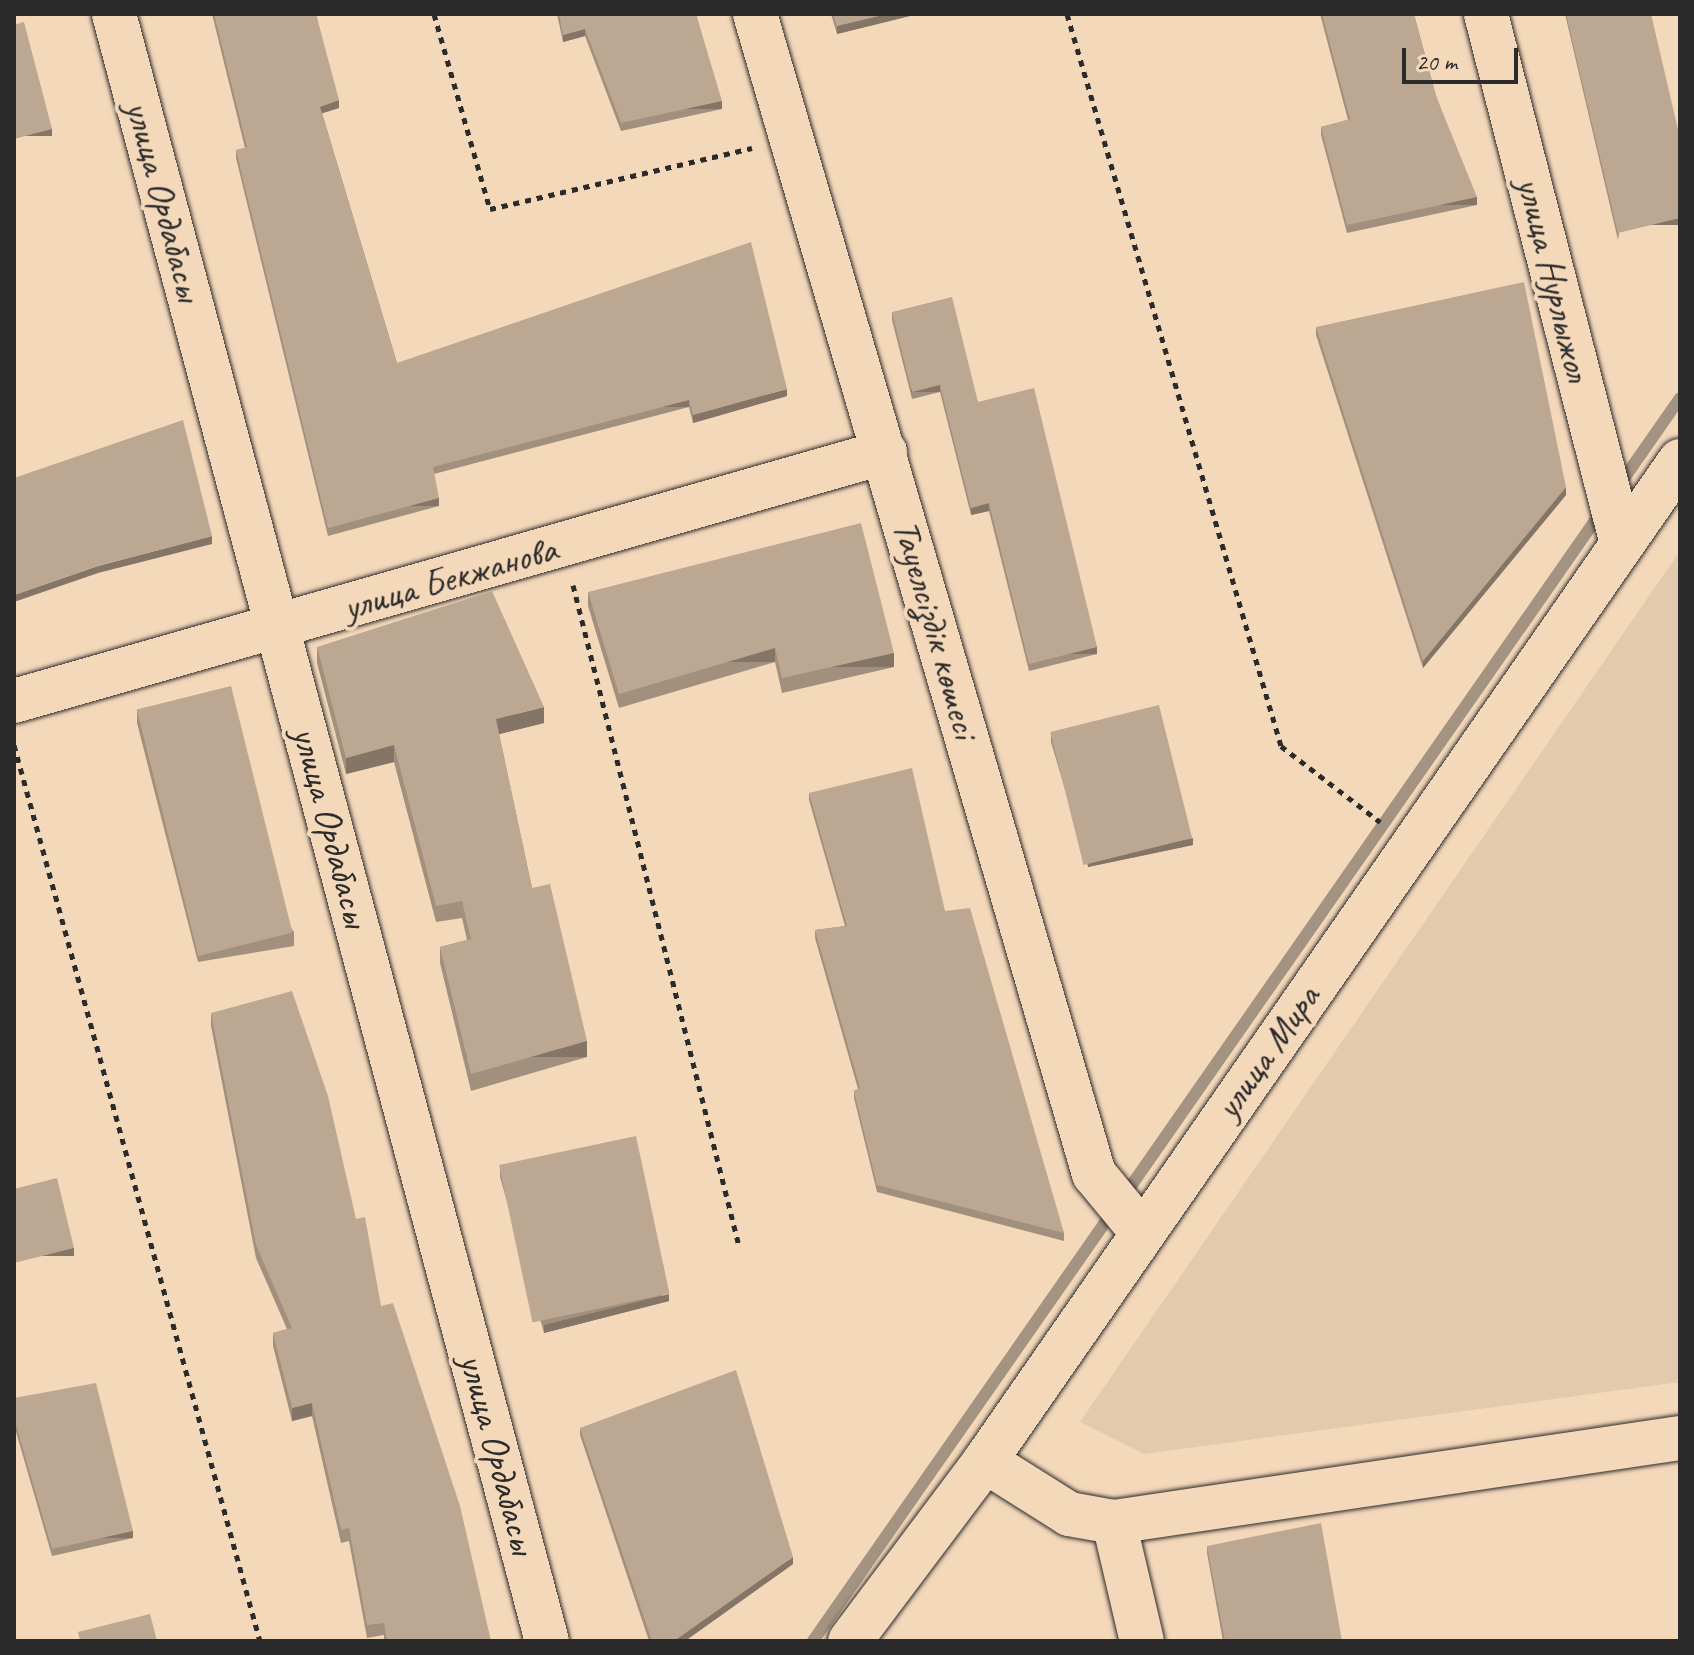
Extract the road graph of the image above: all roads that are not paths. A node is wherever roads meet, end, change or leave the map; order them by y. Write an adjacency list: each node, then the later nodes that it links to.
1 (114, 14): 7 (street, улица Ордабасы)
2 (755, 14): 4 (street, Тауелсіздік көшесі)
3 (1486, 14): 6 (street, улица Нурлыжол)
4 (885, 452): 7 (street, улица Бекжанова); 9 (street, Тауелсіздік көшесі)
5 (1680, 461): 6 (street, улица Мира)
6 (1622, 544): 9 (street, улица Мира)
7 (278, 627): 8 (street, улица Бекжанова); 13 (street, улица Ордабасы)
8 (14, 701)
9 (1141, 1231): 11 (street, улица Мира)
10 (1679, 1442): 12 (street)
11 (985, 1461): 12 (street); 14 (street, улица Мира)
12 (1114, 1522): 15 (street)
13 (547, 1641)
14 (850, 1641)
15 (1142, 1641)

